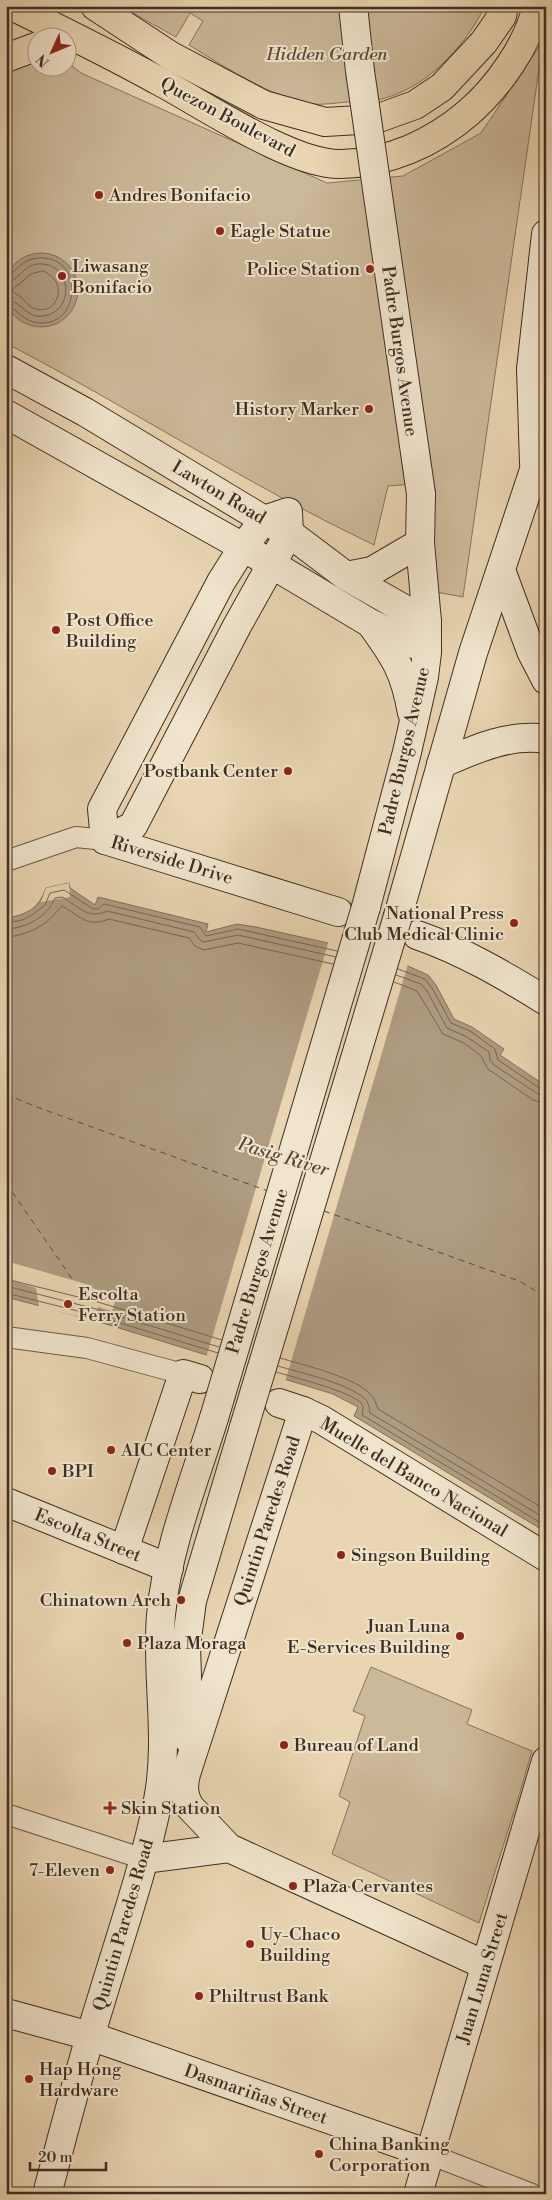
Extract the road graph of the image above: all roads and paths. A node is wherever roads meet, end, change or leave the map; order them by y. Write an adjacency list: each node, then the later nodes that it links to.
1 (12, 6): 6 (main road, Quezon Boulevard)
2 (95, 6): 4 (main road, Quezon Boulevard)
3 (353, 6): 17 (main road, Padre Burgos Avenue, bridge)
4 (504, 6)
5 (537, 6): 7 (main road, Quezon Boulevard)
6 (52, 28)
7 (78, 42)
8 (28, 50): 9 (main road)
9 (6, 58)
10 (546, 234): 14 (main road, Padre Burgos Avenue)
11 (6, 369): 15 (main road, Lawton Road)
12 (6, 414): 18 (main road, Lawton Road)
13 (546, 441): 14 (main road, Padre Burgos Avenue)
14 (534, 470): 20 (main road, Padre Burgos Avenue)
15 (264, 520): 16 (main road, Lawton Road); 18 (main road)
16 (289, 533): 19 (main road); 21 (main road, Lawton Road)
17 (420, 543): 21 (main road); 22 (main road, Padre Burgos Avenue)
18 (243, 546): 19 (main road, Lawton Road); 29 (main road)
19 (272, 563): 23 (main road, Lawton Road); 29 (main road)
20 (501, 570): 25 (main road); 28 (main road, Padre Burgos Avenue)
21 (346, 576): 22 (main road, Lawton Road)
22 (427, 622): 24 (main road, Padre Burgos Avenue)
23 (370, 623): 24 (main road, Lawton Road); 26 (main road)
24 (427, 650): 26 (main road, Padre Burgos Avenue)
25 (546, 680)
26 (414, 721): 37 (main road, Padre Burgos Avenue, bridge)
27 (546, 739): 28 (main road)
28 (441, 764): 43 (main road, Padre Burgos Avenue, bridge)
29 (105, 840): 30 (street, Riverside Drive); 31 (main road, Riverside Drive)
30 (6, 861)
31 (338, 912)
32 (417, 934): 33 (main road)
33 (546, 1001)
34 (6, 1337): 35 (street)
35 (191, 1376): 39 (main road)
36 (291, 1407): 40 (main road, Muelle del Banco Nacional); 43 (main road, Quintin Paredes Road)
37 (214, 1418): 41 (main road, Quintin Paredes Road)
38 (6, 1502): 39 (main road, Escolta Street)
39 (124, 1550): 41 (main road, Escolta Street)
40 (546, 1557)
41 (169, 1568): 46 (main road, Quintin Paredes Road)
42 (546, 1761): 47 (main road, Juan Luna Street)
43 (190, 1762): 45 (main road)
44 (6, 1814): 46 (street)
45 (229, 1848): 46 (main road); 47 (main road)
46 (144, 1859): 49 (main road, Quintin Paredes Road)
47 (485, 1965): 50 (main road, Juan Luna Street)
48 (6, 2013): 49 (main road, Dasmariñas Street)
49 (90, 2036): 50 (main road, Dasmariñas Street); 51 (main road, Quintin Paredes Road)
50 (429, 2154): 52 (main road, Juan Luna Street); 53 (street, Dasmariñas Street)
51 (47, 2194)
52 (418, 2194)
53 (532, 2194)

